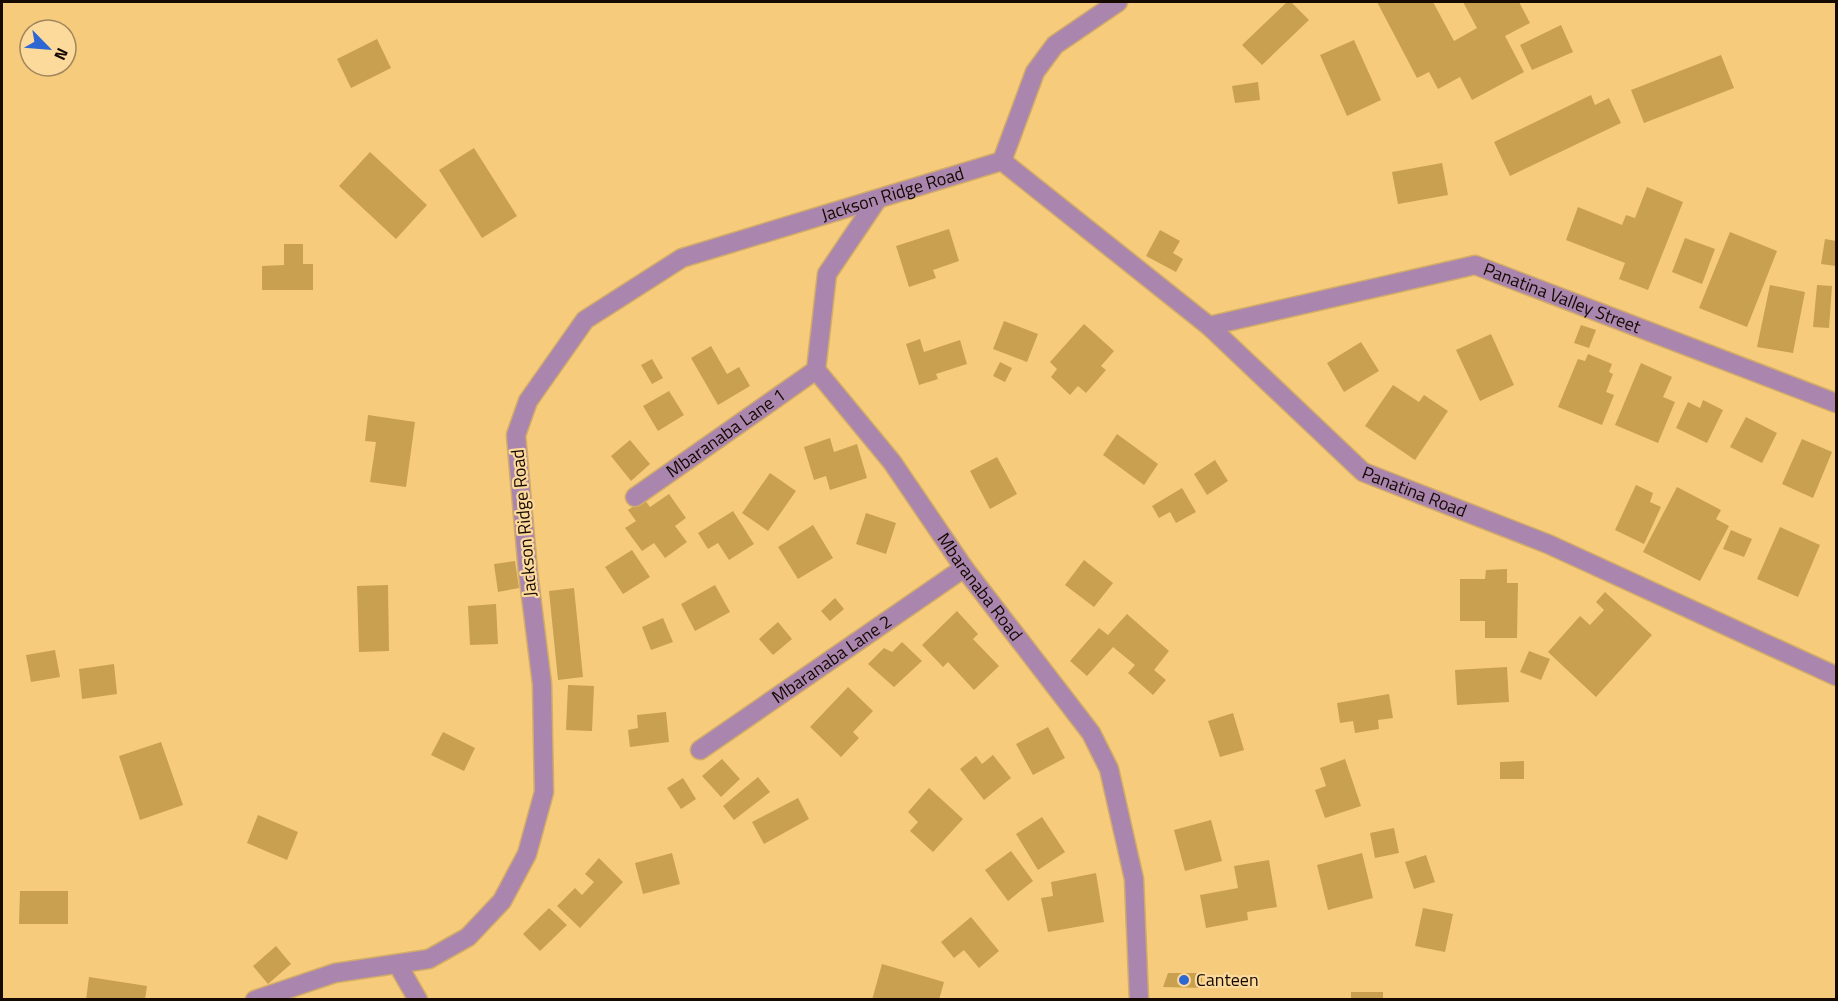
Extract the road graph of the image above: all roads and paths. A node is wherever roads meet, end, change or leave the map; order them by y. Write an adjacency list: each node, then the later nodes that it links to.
1 (1118, 2): 2 (street)
2 (1002, 160): 3 (street, Jackson Ridge Road); 4 (street, Panatina Road)
3 (877, 200): 5 (street); 11 (street, Jackson Ridge Road)
4 (1209, 326): 6 (street, Panatina Valley Street); 9 (street, Panatina Road)
5 (816, 370): 7 (street, Mbaranaba Lane 1); 8 (street, Mbaranaba Road)
6 (1836, 403)
7 (635, 497)
8 (964, 568): 10 (street, Mbaranaba Lane 2); 14 (street, Mbaranaba Road)
9 (1836, 676)
10 (700, 750)
11 (398, 965): 12 (street, Jackson Ridge Road); 13 (street)
12 (255, 999)
13 (418, 999)
14 (1138, 999)

